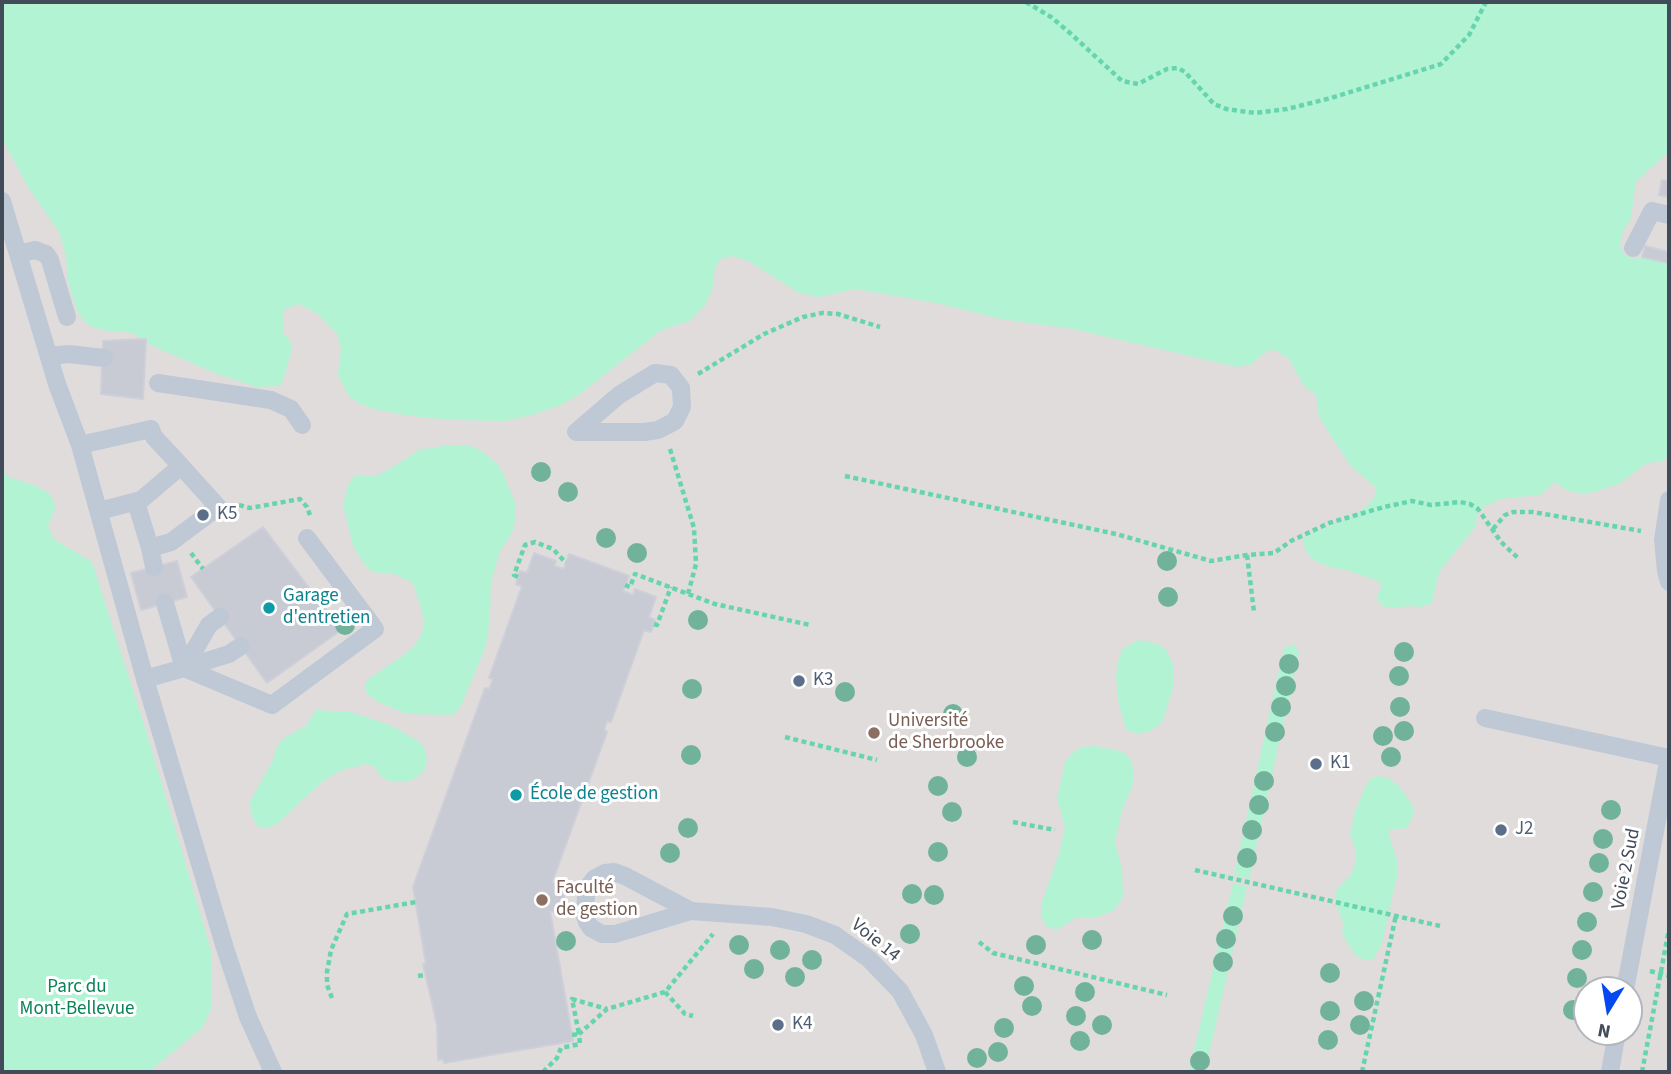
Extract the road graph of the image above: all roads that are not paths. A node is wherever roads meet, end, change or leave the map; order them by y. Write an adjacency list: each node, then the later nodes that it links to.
1 (2, 201): 4 (lane)
2 (1669, 215): 3 (lane)
3 (1633, 248)
4 (18, 254): 5 (lane); 6 (lane)
5 (67, 317)
6 (49, 356): 7 (lane); 11 (lane)
7 (104, 358)
8 (158, 383): 9 (lane)
9 (302, 425)
10 (662, 429): 10 (lane)
11 (80, 445): 12 (lane); 15 (lane)
12 (181, 466): 14 (lane); 17 (lane)
13 (1669, 500): 19 (lane)
14 (136, 502): 15 (lane); 17 (lane)
15 (99, 511): 24 (lane)
16 (307, 537): 23 (lane)
17 (150, 548): 18 (lane)
18 (154, 567)
19 (1669, 582)
20 (165, 603): 23 (lane)
21 (220, 617): 23 (lane)
22 (241, 646): 23 (lane)
23 (184, 668): 24 (lane)
24 (145, 679): 30 (lane)
25 (1485, 718): 26 (lane)
26 (1669, 757): 28 (lane, Voie 2 Sud)
27 (691, 911): 27 (lane, Voie 14); 31 (lane, Voie 14)
28 (1628, 976)
29 (1615, 1046): 32 (lane)
30 (273, 1072)
31 (937, 1072)
32 (1610, 1072)

